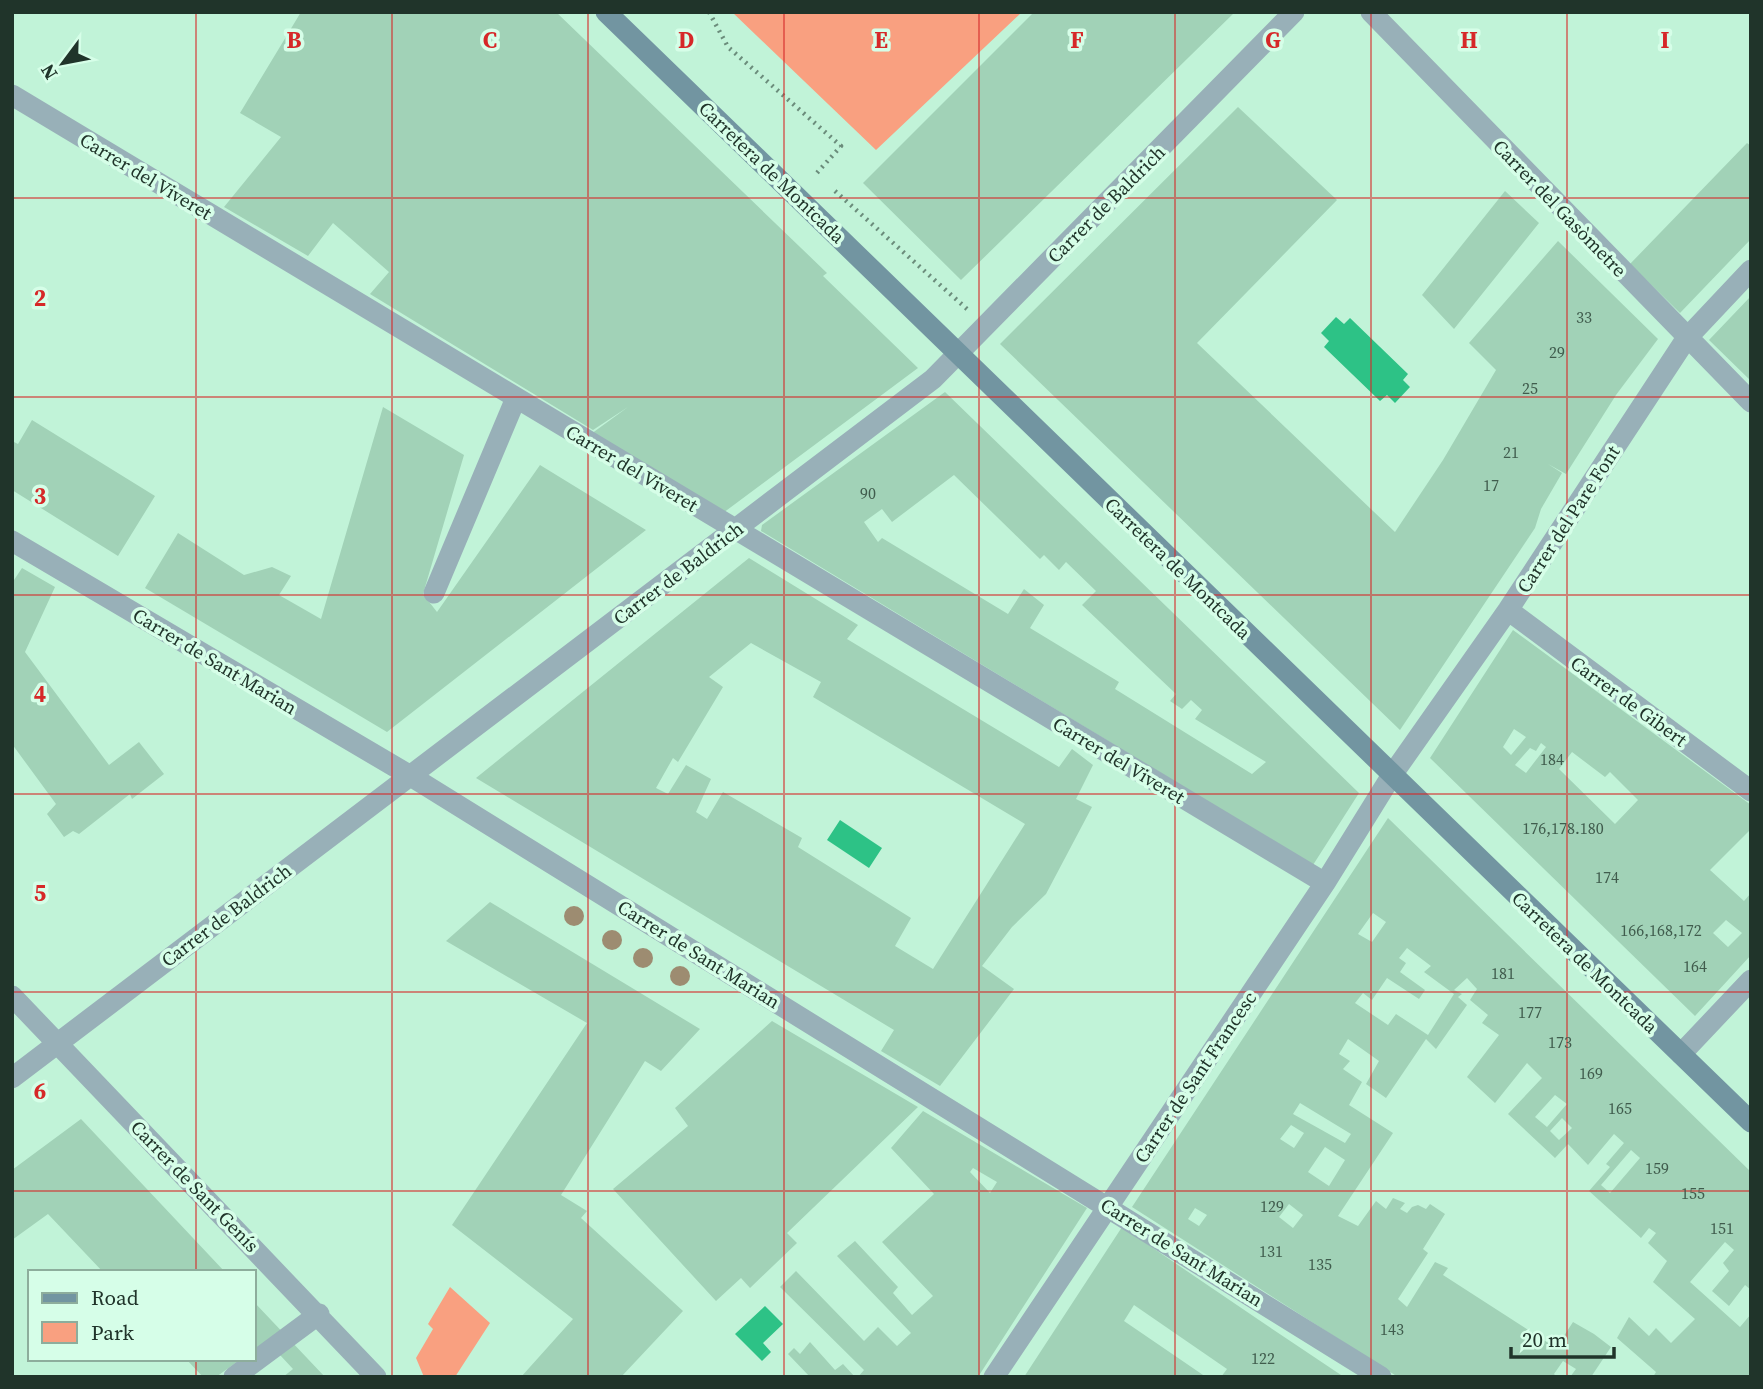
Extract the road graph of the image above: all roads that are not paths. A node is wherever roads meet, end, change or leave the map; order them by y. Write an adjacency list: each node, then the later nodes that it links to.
1 (606, 12): 7 (street, Carretera de Montcada)
2 (1294, 12): 7 (street, Carrer de Baldrich)
3 (1371, 12): 6 (street, Carrer del Gasòmetre)
4 (12, 95): 8 (street, Carrer del Viveret)
5 (1751, 270): 6 (street, Carrer del Pare Font)
6 (1686, 339): 9 (street, Carrer del Gasòmetre); 13 (street, Carrer del Pare Font)
7 (957, 354): 10 (street, Carrer de Baldrich); 15 (street, Carretera de Montcada)
8 (516, 398): 10 (street, Carrer del Viveret); 12 (street)
9 (1751, 402)
10 (735, 530): 14 (street, Carrer de Baldrich); 17 (street, Carrer del Viveret)
11 (12, 541): 14 (street, Carrer de Sant Marian)
12 (434, 593)
13 (1508, 610): 15 (street, Carrer del Pare Font); 16 (street, Carrer de Gibert)
14 (409, 775): 20 (street, Carrer de Baldrich); 24 (street, Carrer de Sant Marian)
15 (1392, 775): 17 (street, Carrer de Sant Francesc); 21 (street, Carretera de Montcada)
16 (1751, 791)
17 (1325, 883): 24 (street, Carrer de Sant Francesc)
18 (1751, 980): 21 (street)
19 (12, 996): 20 (street, Carrer de Sant Genís)
20 (58, 1043): 22 (street, Carrer de Baldrich); 25 (street, Carrer de Sant Genís)
21 (1681, 1054): 23 (street, Carretera de Montcada)
22 (12, 1078)
23 (1751, 1122)
24 (1107, 1206): 30 (street, Carrer de Sant Francesc); 31 (street, Carrer de Sant Marian)
25 (319, 1314): 27 (street); 29 (street, Carrer de Sant Genís)
26 (256, 1361): 28 (street)
27 (256, 1361)
28 (234, 1377)
29 (376, 1377)
30 (994, 1377)
31 (1381, 1377)

